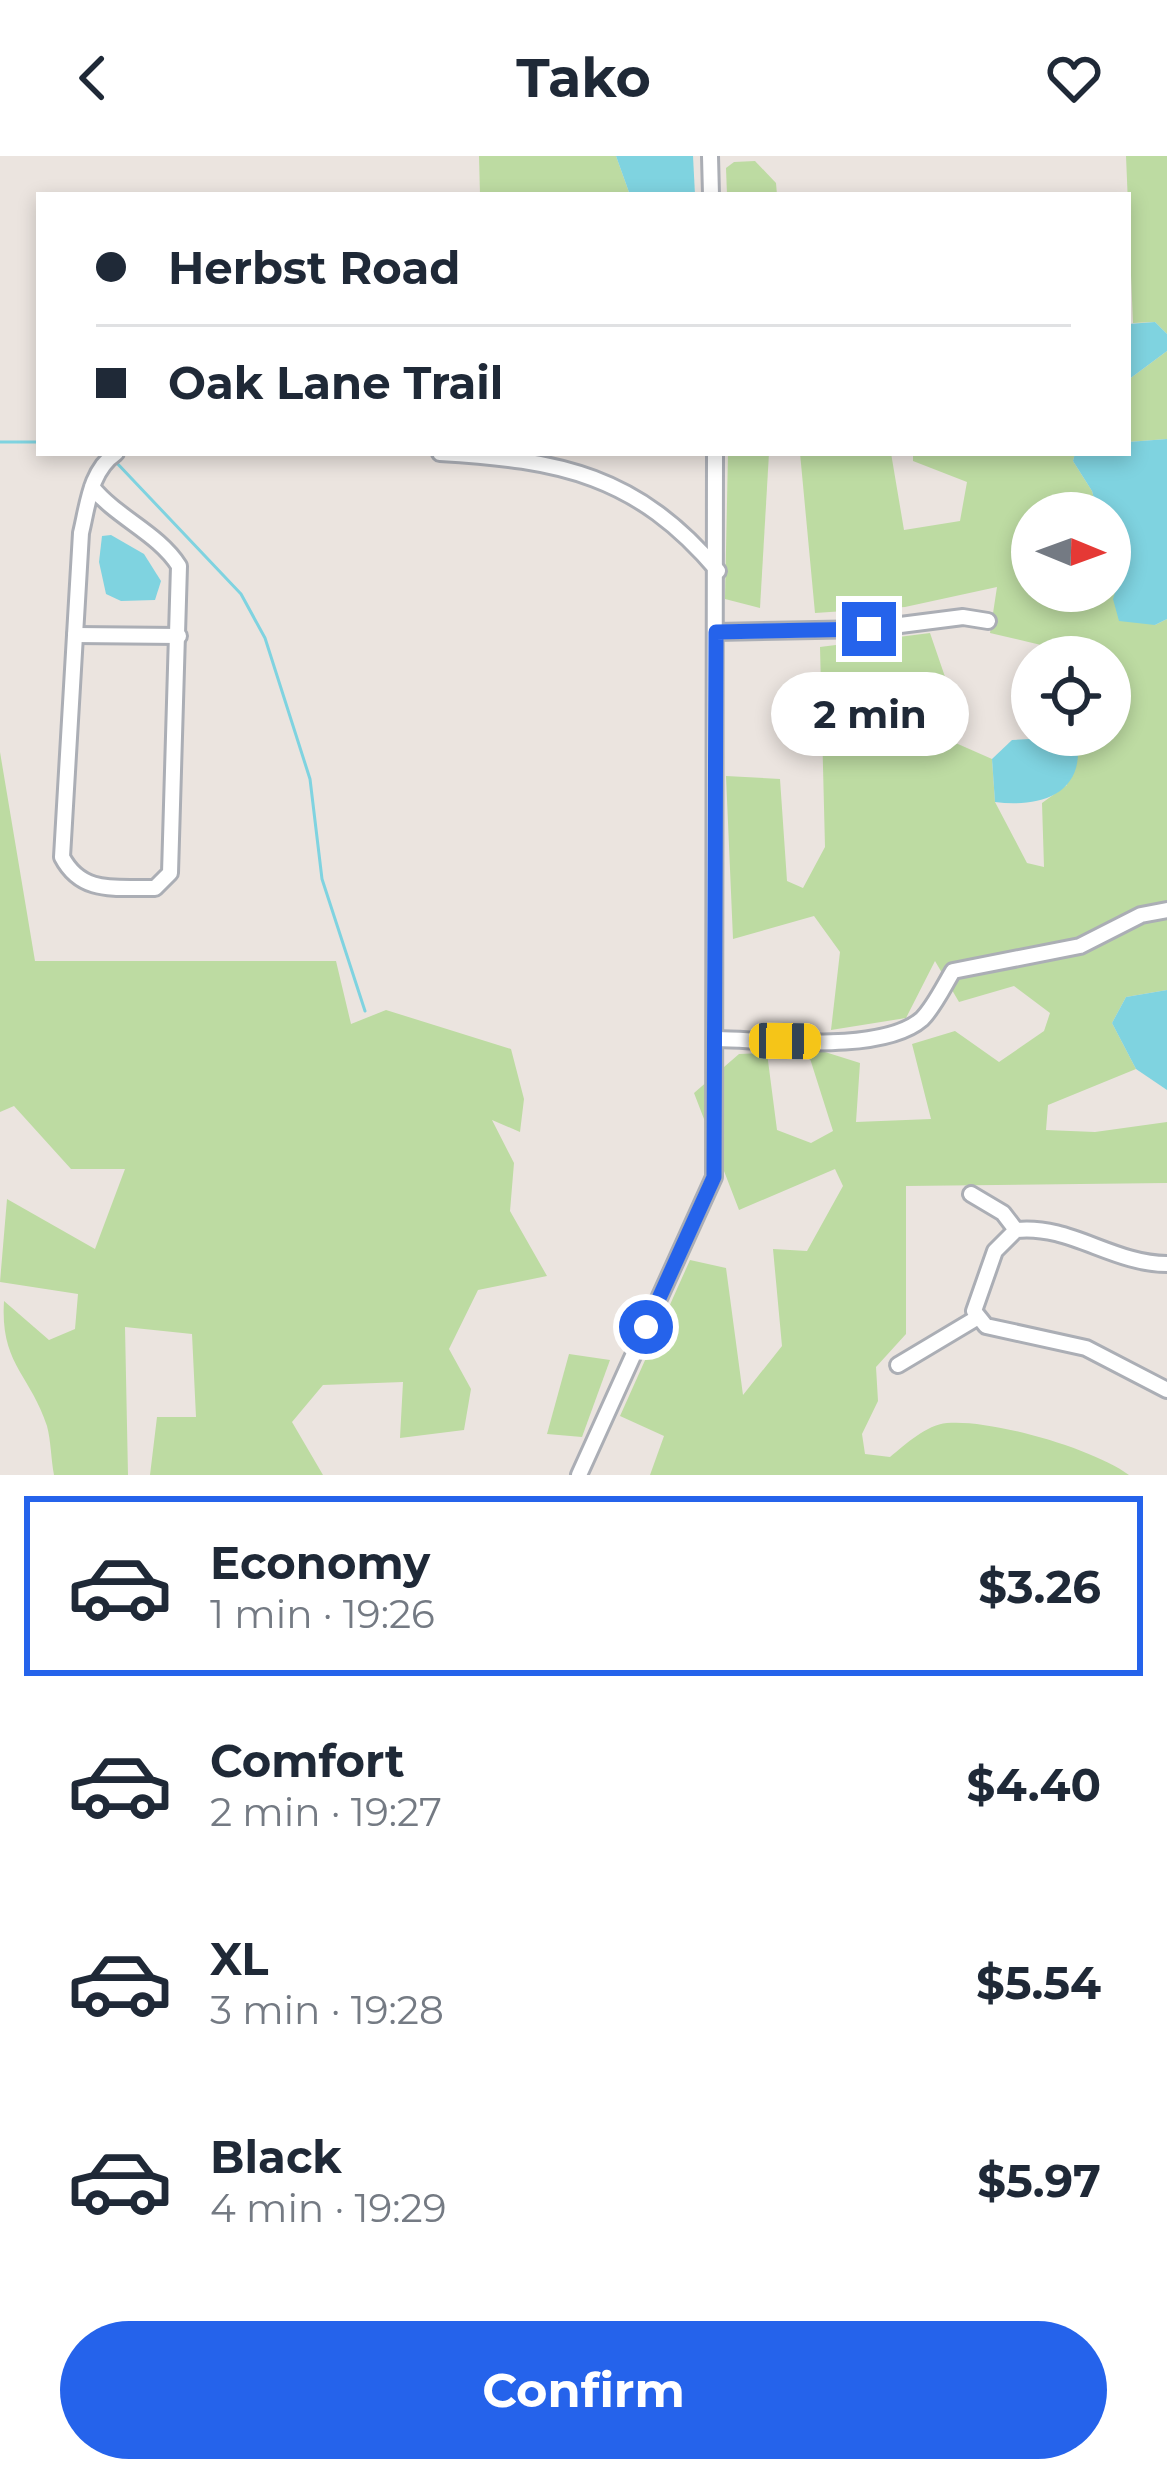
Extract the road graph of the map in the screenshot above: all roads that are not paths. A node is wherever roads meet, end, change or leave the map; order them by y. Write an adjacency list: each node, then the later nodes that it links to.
1 (710, 156): 2 (street)
2 (711, 192)
3 (114, 456): 6 (street)
4 (503, 456): 7 (street)
5 (715, 456): 7 (street)
6 (92, 487): 10 (street); 11 (street)
7 (718, 571): 9 (street)
8 (988, 621): 9 (street)
9 (716, 632): 13 (street)
10 (75, 635): 11 (street); 11 (street)
11 (179, 636)
12 (1167, 910): 13 (street)
13 (718, 1039): 20 (street)
14 (971, 1194): 15 (street)
15 (1016, 1230): 16 (street); 17 (street)
16 (1167, 1264)
17 (975, 1319): 18 (street); 19 (street)
18 (898, 1365)
19 (1167, 1390)
20 (579, 1475)

